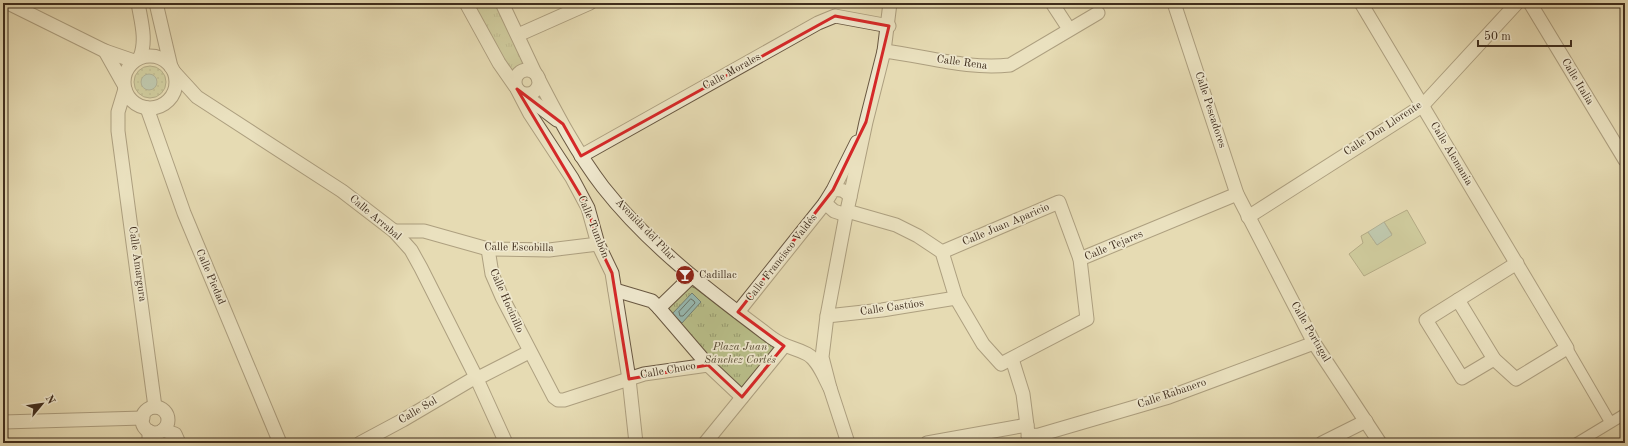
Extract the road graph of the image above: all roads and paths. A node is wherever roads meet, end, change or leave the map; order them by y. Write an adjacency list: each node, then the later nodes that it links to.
1 (8, 3): 17 (street)
2 (138, 3): 19 (street)
3 (156, 3): 20 (street)
4 (466, 3): 23 (street, Avenida del Pilar)
5 (502, 3): 16 (street, Avenida del Pilar)
6 (590, 3): 16 (street)
7 (890, 3): 14 (street)
8 (1052, 3): 15 (street)
9 (1174, 3): 34 (street, Calle Pescadores)
10 (1361, 3): 27 (street, Calle Alemania)
11 (1517, 3): 27 (street, Calle Don Llorente)
12 (1530, 3): 32 (street, Calle Italia)
13 (1098, 13): 15 (street, Calle Rena)
14 (889, 26): 18 (street); 31 (street, Calle Morales)
15 (1069, 29): 18 (street, Calle Rena)
16 (518, 35): 21 (street, Avenida del Pilar)
17 (105, 51): 19 (street); 22 (street)
18 (884, 51): 29 (street)
19 (137, 59): 20 (street); 22 (street)
20 (173, 70): 24 (street); 25 (street, Calle Arrabal)
21 (536, 75): 23 (street); 23 (street); 30 (street, Avenida del Pilar)
22 (124, 86): 26 (street); 28 (street, Calle Amargura)
23 (518, 90): 30 (street, Avenida del Pilar); 40 (street, Calle Tumbón)
24 (173, 94): 25 (street, Calle Arrabal); 26 (street)
25 (197, 97): 39 (street, Calle Arrabal)
26 (142, 106): 28 (street); 75 (street, Calle Piedad)
27 (1422, 106): 38 (street, Calle Don Llorente); 44 (street, Calle Alemania)
28 (118, 121): 65 (street, Calle Amargura)
29 (866, 122): 33 (street); 35 (street)
30 (563, 124): 31 (street, Avenida del Pilar)
31 (581, 156): 45 (street, Avenida del Pilar)
32 (1625, 160)
33 (833, 190): 35 (street); 36 (street)
34 (1237, 194): 38 (street, Calle Pescadores); 43 (street, Calle Tejares)
35 (850, 197): 37 (street)
36 (825, 203): 37 (street); 50 (street, Calle Francisco Valdés)
37 (847, 213): 42 (street); 51 (street)
38 (1248, 217): 53 (street, Calle Portugal)
39 (394, 231): 41 (street, Calle Escobilla); 61 (street, Calle Arrabal)
40 (598, 244): 41 (street, Calle Escobilla); 46 (street, Calle Tumbón)
41 (488, 249): 56 (street, Calle Hocinillo)
42 (942, 252): 43 (street, Calle Juan Aparicio); 47 (street)
43 (1080, 259): 58 (street, Calle Tejares)
44 (1517, 263): 48 (street); 55 (street, Calle Alemania)
45 (692, 277): 49 (street); 50 (street, Avenida del Pilar)
46 (615, 290): 49 (street); 62 (street, Calle Tumbón)
47 (956, 298): 51 (street, Calle Castúos); 58 (street)
48 (1458, 300): 59 (street); 59 (street)
49 (659, 308): 60 (street)
50 (738, 312): 54 (street, Avenida del Pilar)
51 (827, 316): 52 (street)
52 (823, 342): 57 (street); 63 (street)
53 (1314, 343): 68 (street, Calle Portugal); 72 (street, Calle Rabanero)
54 (784, 346): 57 (street, Avenida del Pilar); 64 (street)
55 (1567, 348): 59 (street); 70 (street, Calle Alemania)
56 (529, 352): 61 (street); 62 (street, Calle Hocinillo)
57 (808, 354): 63 (street)
58 (1012, 359): 72 (street)
59 (1494, 359)
60 (708, 364): 62 (street, Calle Chuco); 64 (street)
61 (476, 376): 76 (street, Calle Sol); 77 (street, Calle Arrabal)
62 (629, 379): 78 (street, Calle Tumbón)
63 (830, 388): 80 (street)
64 (742, 398): 79 (street)
65 (155, 407): 67 (street); 71 (street)
66 (1625, 414): 70 (street)
67 (143, 418): 69 (street); 73 (street)
68 (1366, 420): 82 (street); 83 (street, Calle Portugal)
69 (3, 422)
70 (1610, 422): 84 (street)
71 (163, 430): 73 (street); 74 (street)
72 (1029, 435): 81 (street, Calle Rabanero)
73 (149, 437)
74 (179, 443)
75 (280, 443)
76 (360, 443)
77 (506, 443)
78 (636, 443)
79 (705, 443)
80 (848, 443)
81 (927, 443)
82 (1322, 443)
83 (1380, 443)
84 (1577, 443)

